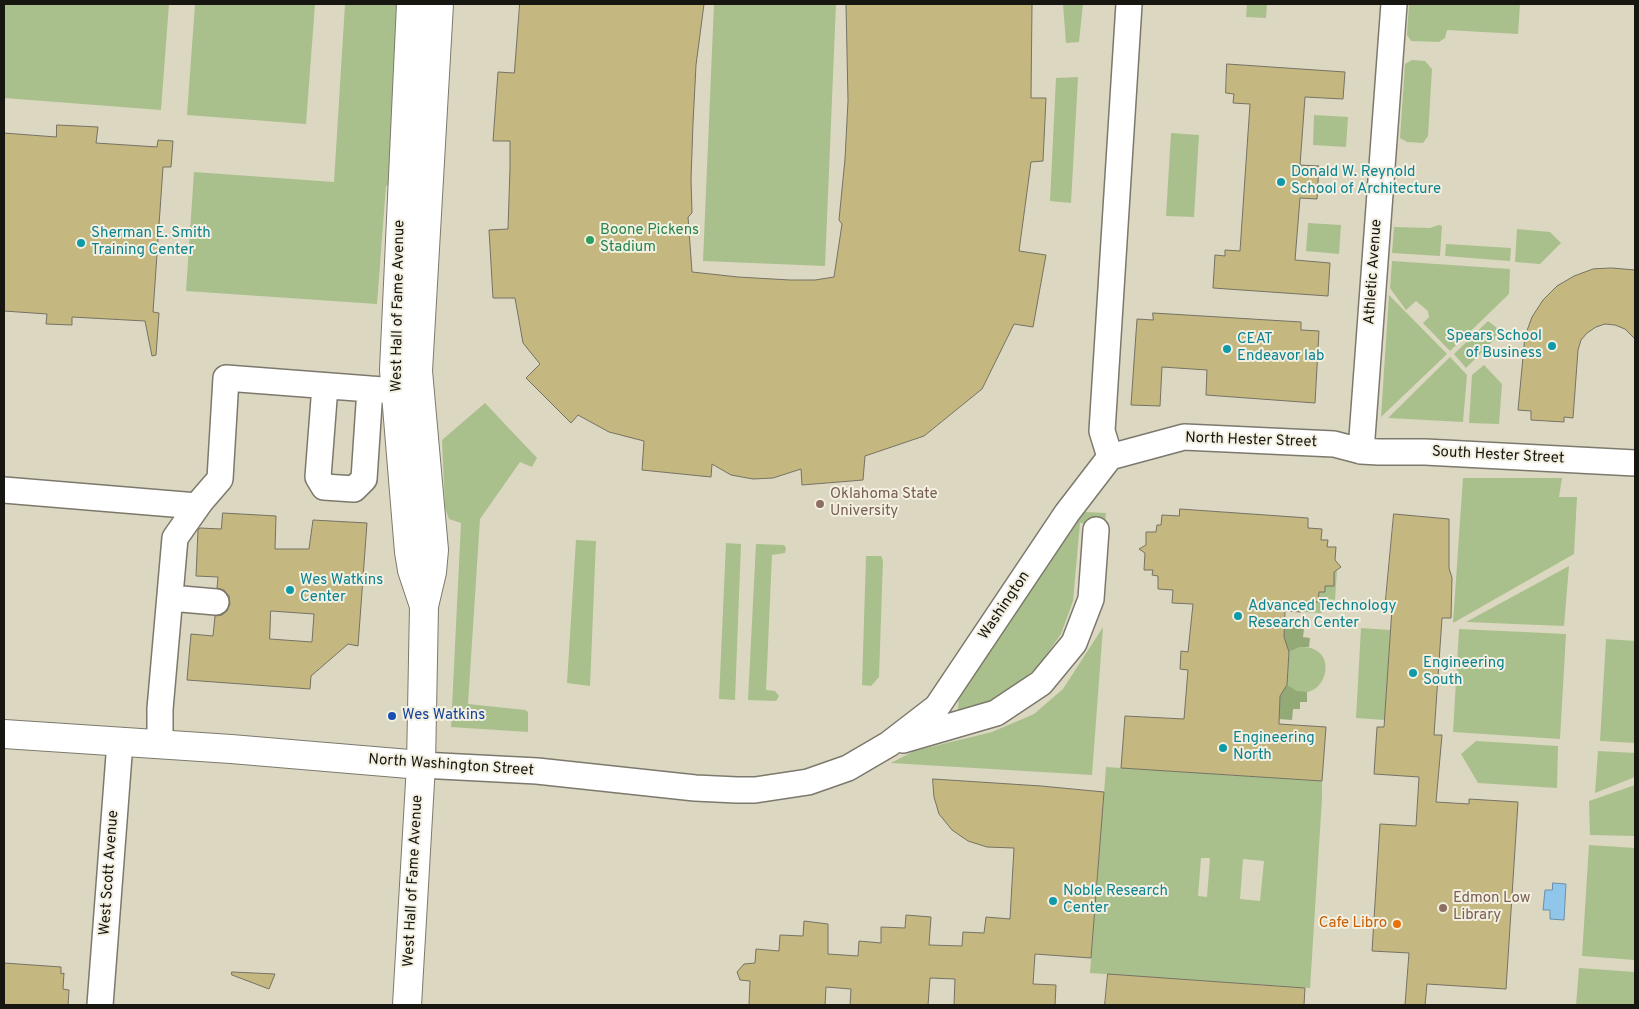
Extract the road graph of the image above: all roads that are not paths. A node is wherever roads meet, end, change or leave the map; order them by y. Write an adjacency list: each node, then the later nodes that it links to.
1 (411, 4): 6 (main road, West Hall of Fame Avenue)
2 (439, 4): 15 (main road, West Hall of Fame Avenue)
3 (1130, 4): 8 (street)
4 (1394, 4): 7 (street, Athletic Avenue)
5 (325, 386): 6 (street); 6 (street); 11 (street)
6 (383, 390): 15 (main road, West Hall of Fame Avenue)
7 (1361, 451): 8 (street, North Hester Street); 9 (street, South Hester Street)
8 (1110, 456): 19 (street, Washington)
9 (1635, 463)
10 (4, 490): 11 (street)
11 (197, 506): 13 (street)
12 (1096, 530): 19 (street)
13 (170, 598): 14 (street); 18 (street)
14 (216, 602)
15 (424, 606): 20 (main road, West Hall of Fame Avenue)
16 (4, 734): 17 (main road, North Washington Street)
17 (120, 742): 18 (main road, North Washington Street); 21 (street, West Scott Avenue)
18 (160, 744): 20 (main road, North Washington Street)
19 (889, 744): 20 (street, North Washington Street)
20 (421, 764): 22 (main road, West Hall of Fame Avenue)
21 (100, 1005)
22 (407, 1005)

